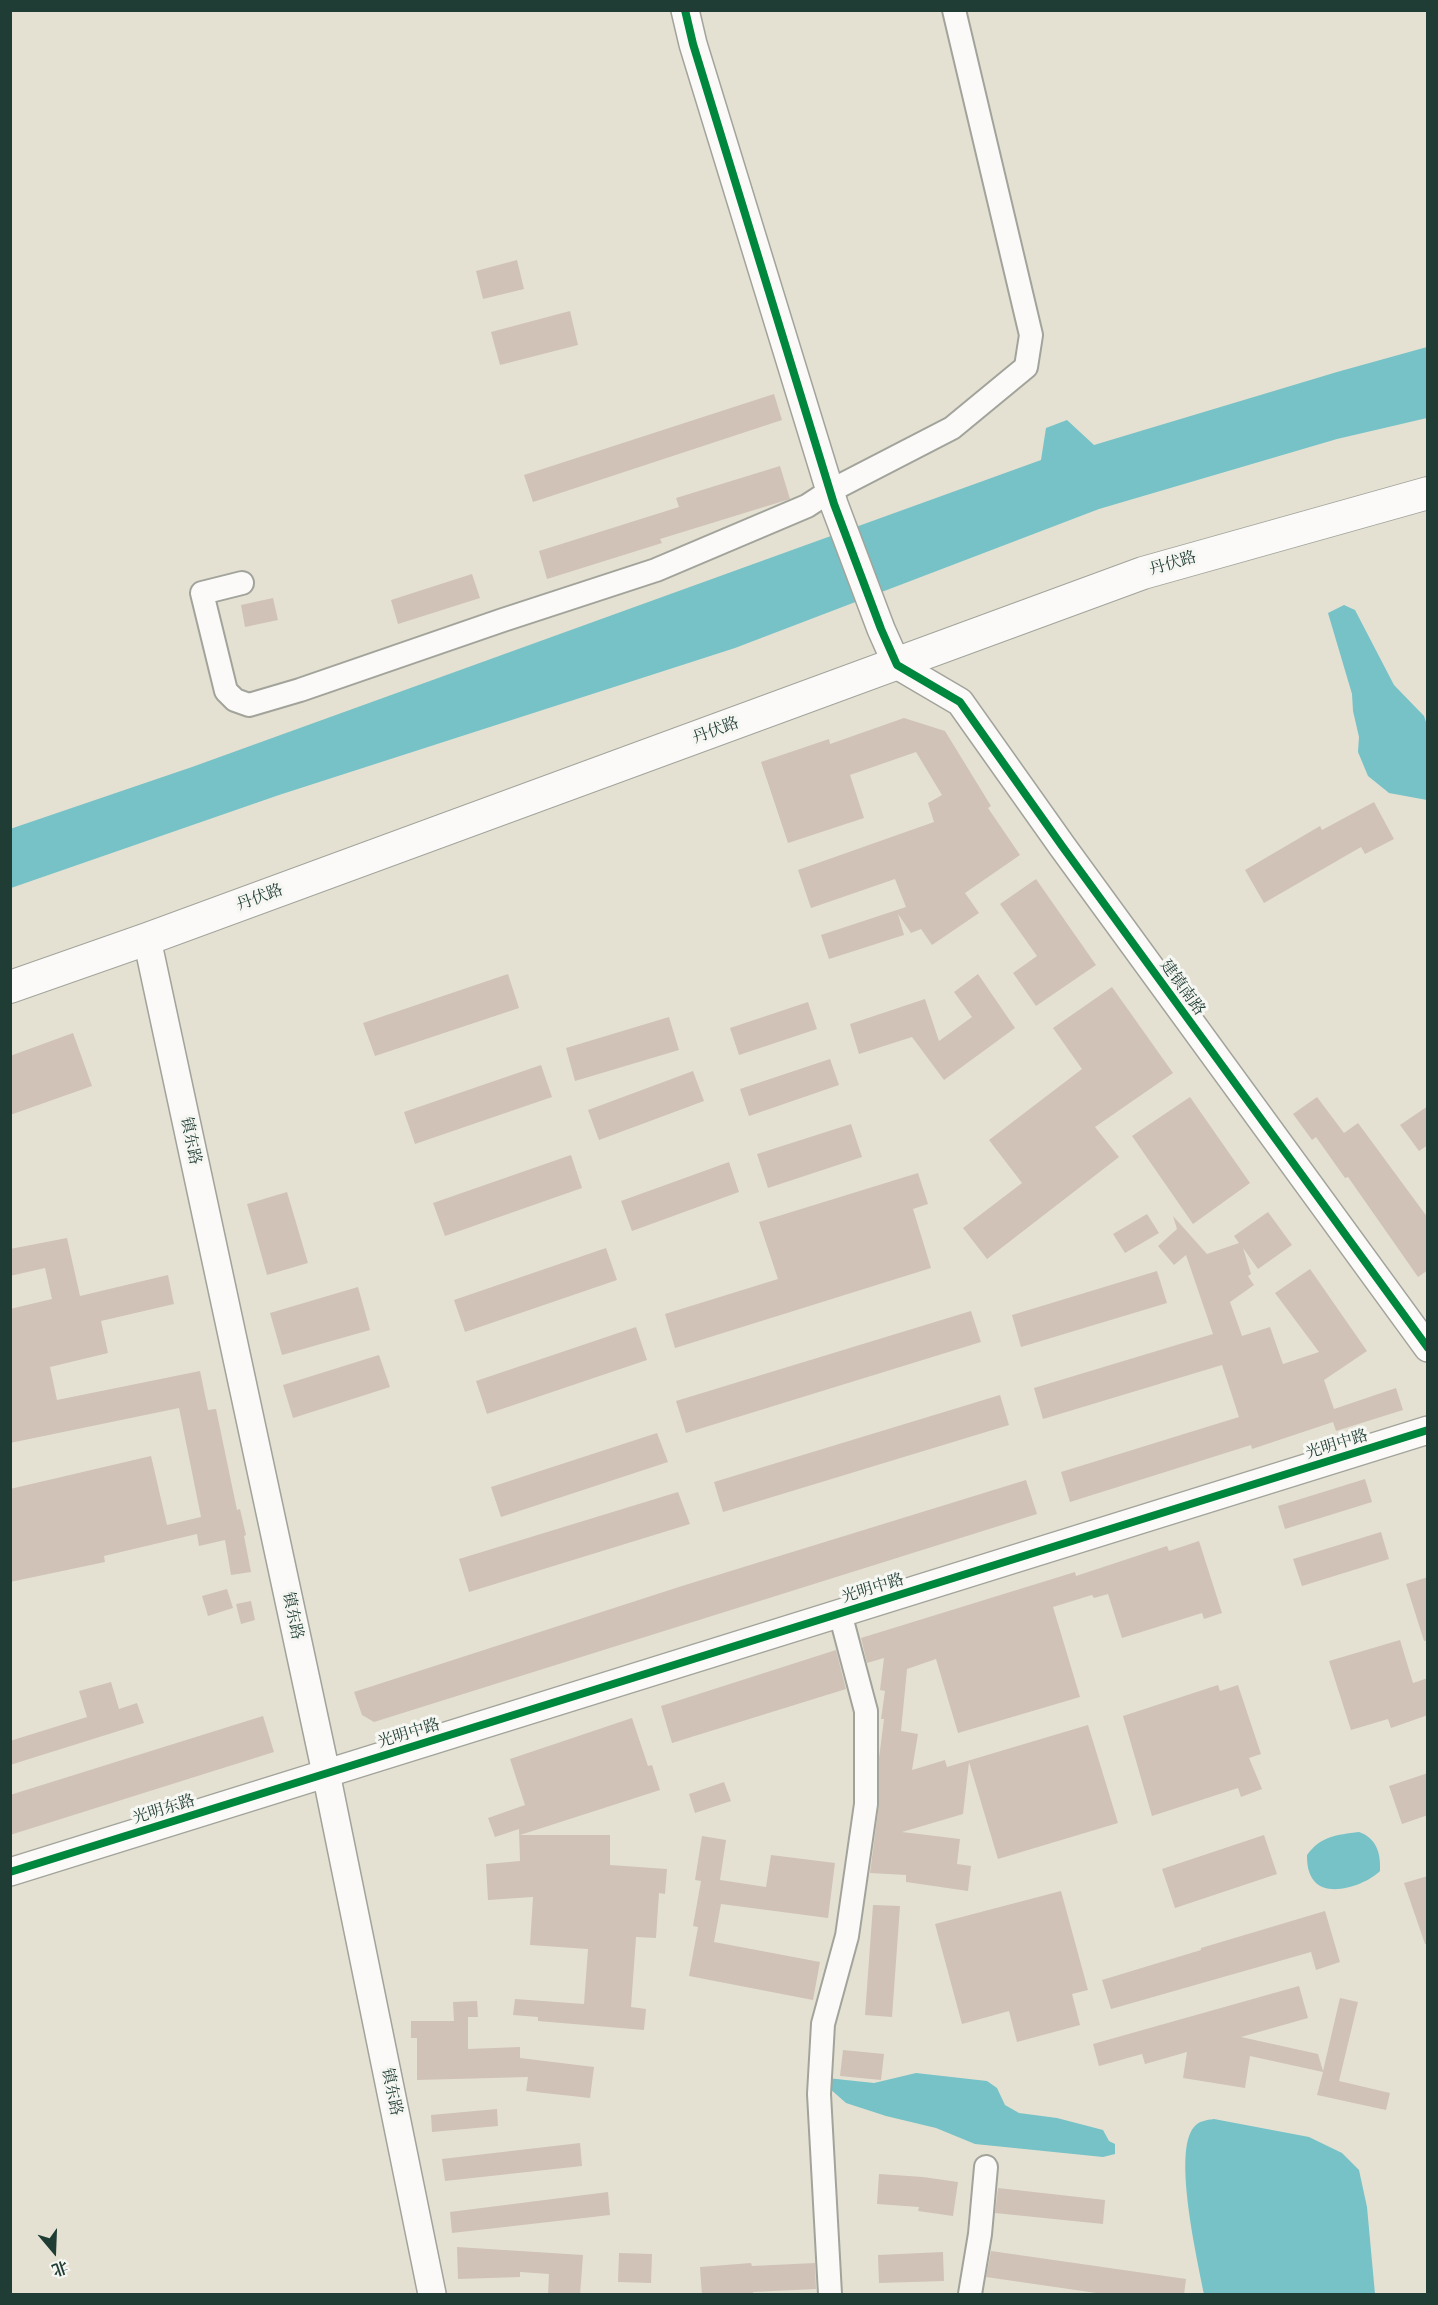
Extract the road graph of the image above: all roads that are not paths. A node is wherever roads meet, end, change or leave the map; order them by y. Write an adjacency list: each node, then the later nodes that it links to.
1 (685, 10): 4 (street)
2 (954, 10): 4 (street)
3 (1428, 493): 6 (main road, 丹伏路)
4 (833, 501): 5 (street); 6 (street)
5 (242, 583)
6 (897, 665): 7 (main road, 丹伏路); 9 (street, 建镇南路)
7 (147, 939): 8 (main road, 丹伏路); 12 (street, 镇东路)
8 (10, 987)
9 (1428, 1348)
10 (1428, 1430): 11 (street, 光明中路)
11 (840, 1613): 12 (street, 光明中路); 16 (street)
12 (326, 1773): 13 (street, 光明东路); 15 (street, 镇东路)
13 (10, 1872)
14 (986, 2167): 17 (street)
15 (432, 2295)
16 (830, 2295)
17 (970, 2295)

